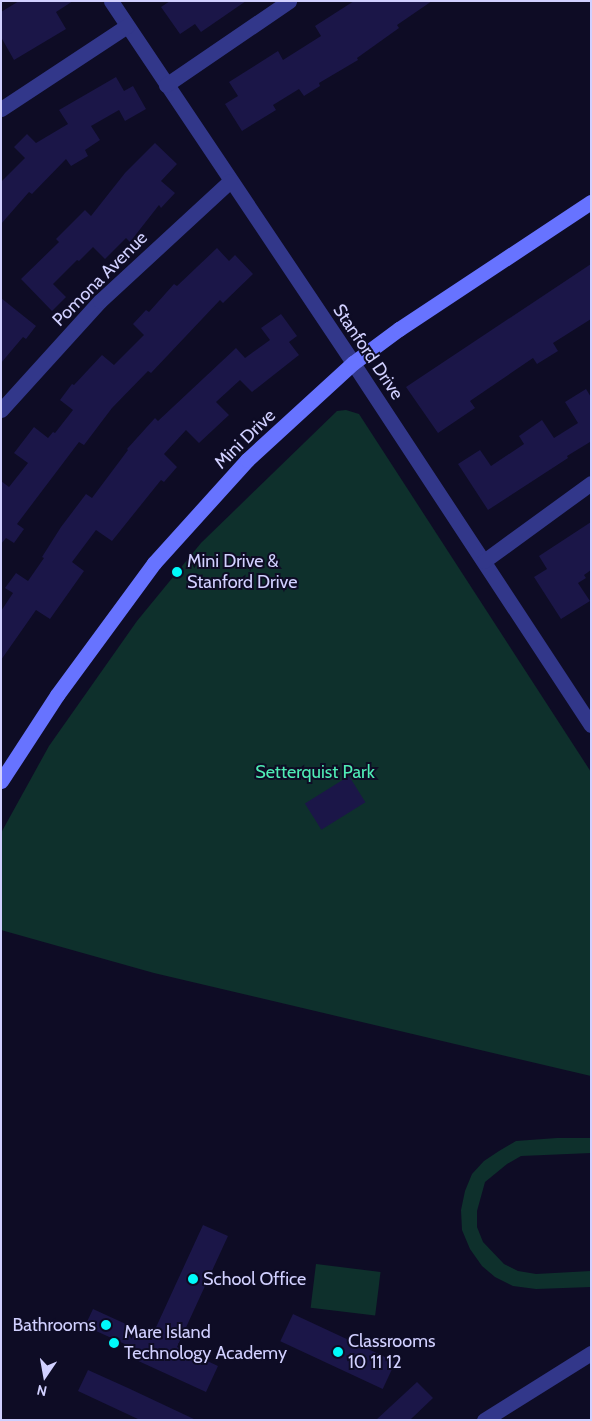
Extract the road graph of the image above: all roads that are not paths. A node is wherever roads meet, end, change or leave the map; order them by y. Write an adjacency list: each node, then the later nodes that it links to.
1 (111, 1): 3 (street, Stanford Drive)
2 (289, 1): 4 (street)
3 (127, 26): 4 (street, Stanford Drive); 5 (street)
4 (166, 85): 6 (street, Stanford Drive)
5 (1, 109)
6 (230, 181): 8 (street, Stanford Drive); 9 (street, Pomona Avenue)
7 (591, 202): 8 (street, Mini Drive)
8 (353, 363): 11 (street, Stanford Drive); 13 (street, Mini Drive)
9 (1, 410)
10 (591, 483): 11 (street)
11 (484, 561): 12 (street, Stanford Drive)
12 (591, 725)
13 (3, 775)
14 (591, 1353): 15 (street)
15 (484, 1420)

